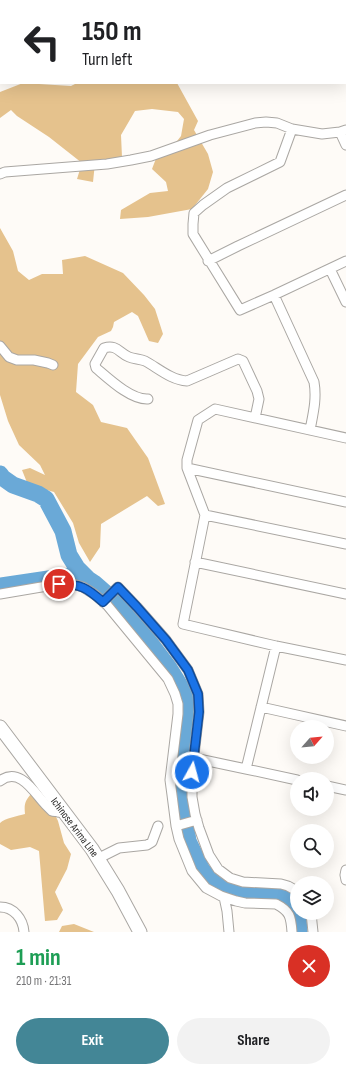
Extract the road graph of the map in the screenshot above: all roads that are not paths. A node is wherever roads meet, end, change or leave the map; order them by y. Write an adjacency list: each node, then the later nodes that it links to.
1 (292, 129): 2 (street); 4 (street); 6 (street)
2 (343, 131): 3 (street)
3 (346, 145)
4 (0, 174)
5 (346, 195): 6 (street)
6 (208, 261): 9 (street)
7 (346, 261): 8 (street)
8 (330, 269): 9 (street); 10 (street)
9 (274, 295): 15 (street)
10 (346, 302)
11 (0, 346): 12 (street)
12 (53, 365)
13 (148, 400): 14 (street)
14 (255, 418): 15 (street); 17 (street)
15 (310, 430): 16 (street)
16 (346, 438)
17 (187, 468): 18 (street); 19 (street)
18 (346, 502)
19 (205, 515): 20 (street); 21 (street)
20 (346, 544)
21 (195, 562): 23 (street); 25 (street)
22 (0, 594): 24 (street)
23 (346, 594)
24 (104, 601): 30 (street); 39 (street)
25 (276, 646): 26 (street); 27 (street)
26 (346, 660)
27 (261, 707): 28 (street); 31 (street)
28 (346, 726)
29 (0, 727): 36 (main road, Ichinose Arima Line)
30 (194, 758): 31 (street); 37 (street)
31 (246, 769): 32 (street)
32 (290, 778)
33 (0, 781): 36 (street)
34 (334, 787): 35 (street)
35 (346, 790)
36 (61, 808): 40 (main road, Ichinose Arima Line)
37 (195, 820): 39 (street); 43 (street)
38 (158, 826): 40 (street)
39 (178, 826): 44 (street)
40 (99, 858): 48 (main road, Ichinose Arima Line)
41 (346, 870): 42 (street)
42 (346, 880)
43 (290, 887)
44 (224, 897): 49 (street); 50 (street)
45 (0, 907): 47 (street)
46 (312, 920): 51 (street)
47 (24, 932)
48 (140, 932)
49 (229, 932)
50 (292, 932)
51 (313, 932)

